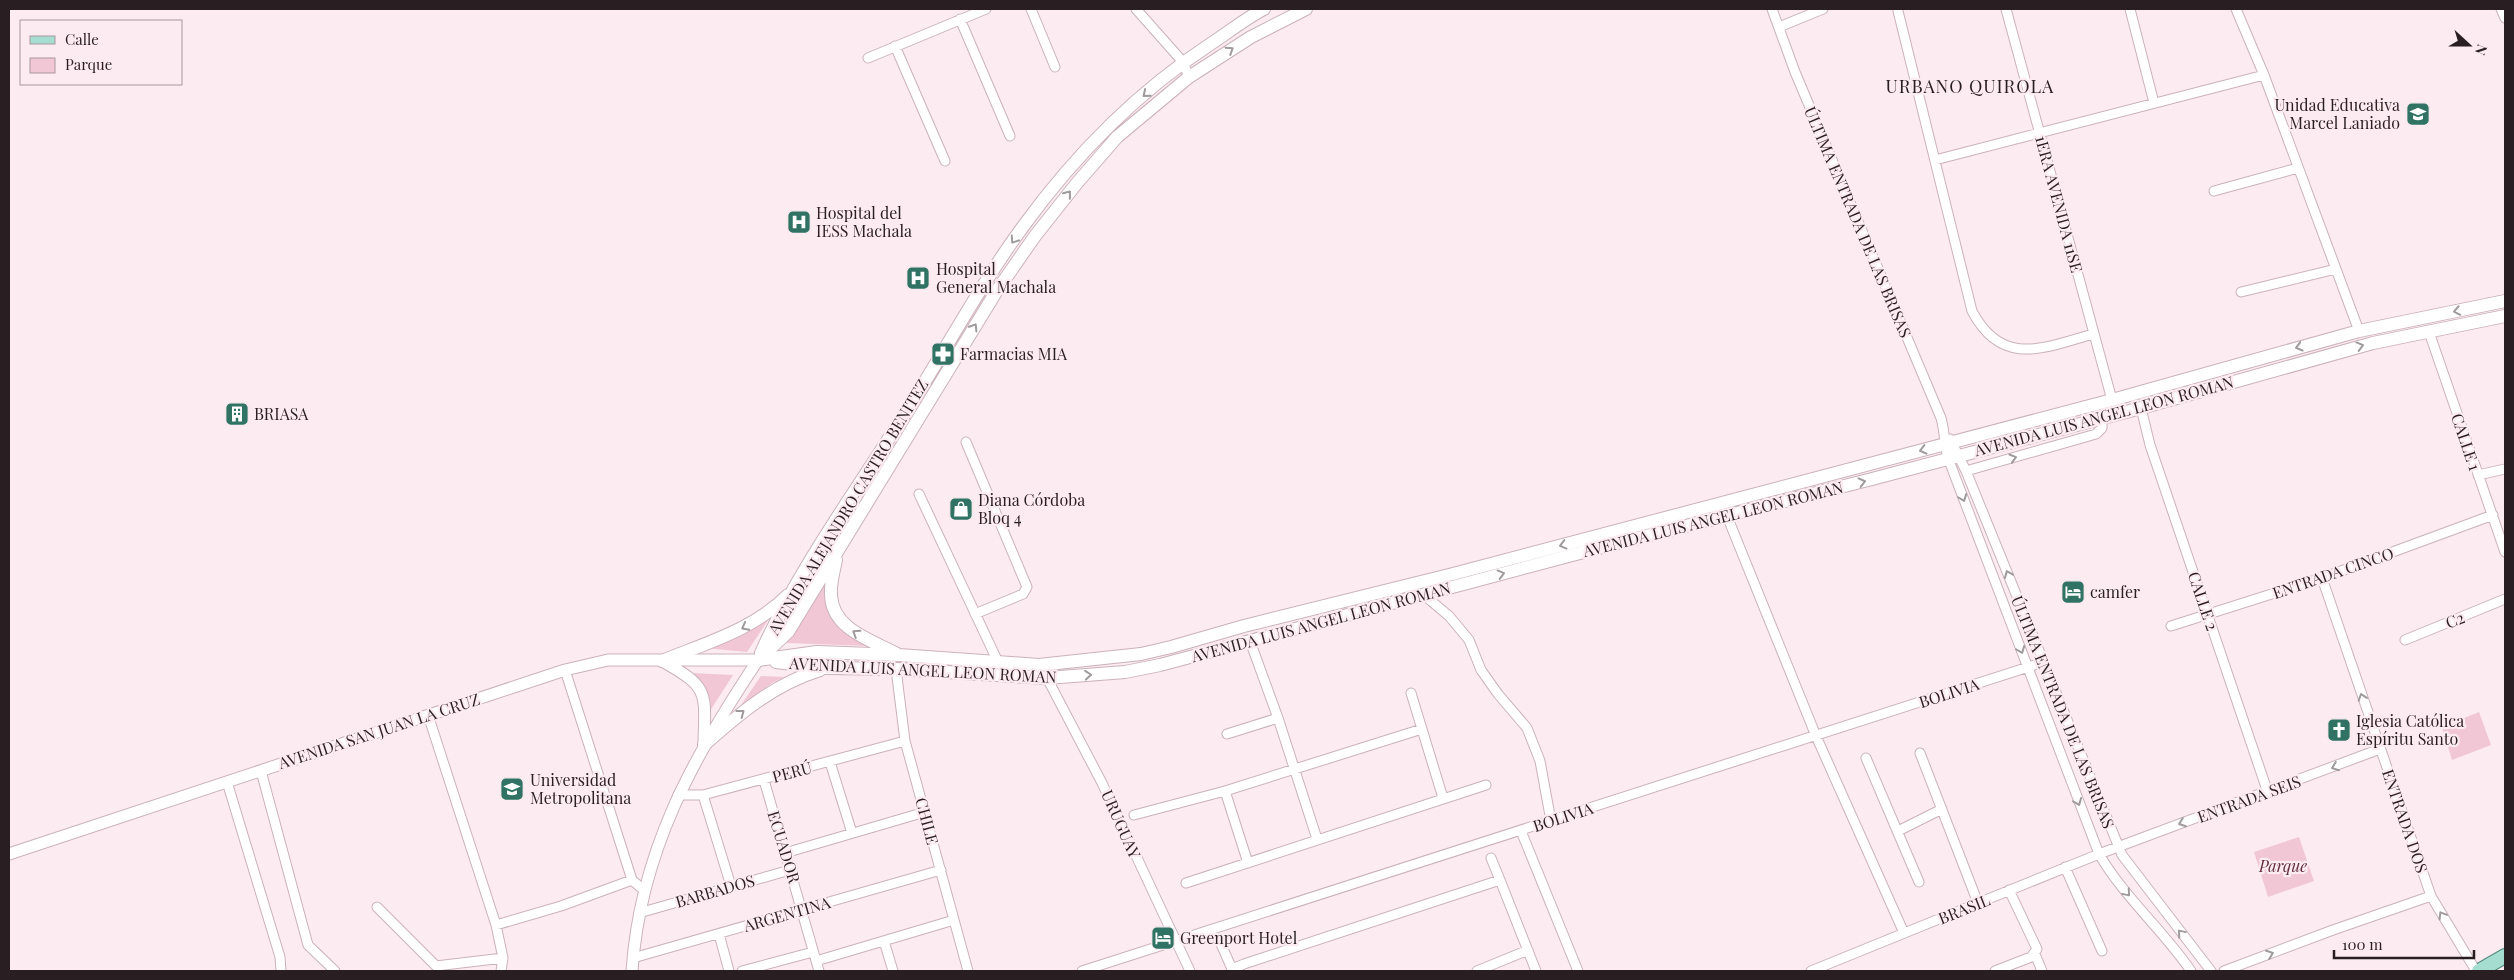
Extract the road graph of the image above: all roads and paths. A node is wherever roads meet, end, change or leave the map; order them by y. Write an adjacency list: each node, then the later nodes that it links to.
1 (986, 9): 12 (street)
2 (1031, 9): 17 (street)
3 (1136, 9): 16 (street)
4 (1264, 9): 16 (main road, AVENIDA ALEJANDRO CASTRO BENITEZ)
5 (1306, 9): 19 (main road, AVENIDA ALEJANDRO CASTRO BENITEZ, one-way to 5)
6 (1772, 9): 13 (street, ÚLTIMA ENTRADA DE LAS BRISAS)
7 (1823, 9): 13 (street)
8 (2006, 9): 21 (street, 1ERA AVENIDA 11SE)
9 (2130, 9): 20 (street)
10 (2236, 9): 18 (street)
11 (1898, 11): 24 (street)
12 (960, 19): 14 (street); 22 (street)
13 (1779, 27): 37 (street, ÚLTIMA ENTRADA DE LAS BRISAS)
14 (895, 46): 15 (street); 23 (street)
15 (868, 58)
16 (1183, 62): 19 (street); 51 (main road, AVENIDA ALEJANDRO CASTRO BENITEZ, one-way to 51)
17 (1055, 67)
18 (2264, 75): 20 (street); 25 (street)
19 (1189, 77): 46 (main road, AVENIDA ALEJANDRO CASTRO BENITEZ, one-way to 19)
20 (2154, 103): 21 (street)
21 (2041, 133): 24 (street); 33 (street, 1ERA AVENIDA 11SE)
22 (1010, 136)
23 (945, 160)
24 (1935, 160): 33 (street)
25 (2298, 168): 26 (street); 27 (street)
26 (2214, 191)
27 (2336, 269): 28 (street); 31 (street)
28 (2240, 292)
29 (2505, 301): 31 (main road, AVENIDA LUIS ANGEL LEON ROMAN, one-way to 31)
30 (2505, 316): 32 (main road, AVENIDA LUIS ANGEL LEON ROMAN)
31 (2359, 331): 34 (main road, AVENIDA LUIS ANGEL LEON ROMAN, one-way to 34)
32 (2428, 332): 35 (main road, AVENIDA LUIS ANGEL LEON ROMAN, one-way to 32); 42 (street, CALLE 1)
33 (2093, 334): 34 (street, 1ERA AVENIDA 11SE)
34 (2112, 400): 37 (main road, AVENIDA LUIS ANGEL LEON ROMAN)
35 (2141, 408): 36 (main road, AVENIDA LUIS ANGEL LEON ROMAN); 58 (street, CALLE 2)
36 (2102, 417): 39 (main road, AVENIDA LUIS ANGEL LEON ROMAN); 41 (street, one-way to 36)
37 (1948, 441): 39 (street, ÚLTIMA ENTRADA DE LAS BRISAS); 48 (main road, AVENIDA LUIS ANGEL LEON ROMAN, one-way to 48)
38 (966, 442): 57 (street)
39 (1953, 456): 41 (street, ÚLTIMA ENTRADA DE LAS BRISAS); 45 (main road, AVENIDA LUIS ANGEL LEON ROMAN, one-way to 39); 68 (street, ÚLTIMA ENTRADA DE LAS BRISAS, one-way to 68)
40 (2505, 469): 42 (street)
41 (1966, 471): 66 (street, ÚLTIMA ENTRADA DE LAS BRISAS, one-way to 41)
42 (2478, 475): 44 (street, CALLE 1)
43 (919, 494): 57 (street)
44 (2493, 515): 47 (street, CALLE 1); 49 (street, ENTRADA CINCO)
45 (1727, 516): 53 (main road, AVENIDA LUIS ANGEL LEON ROMAN, one-way to 45); 77 (street)
46 (837, 552): 62 (main road, one-way to 46); 63 (main road, AVENIDA ALEJANDRO CASTRO BENITEZ)
47 (2505, 552)
48 (1501, 561): 50 (main road, AVENIDA LUIS ANGEL LEON ROMAN); 53 (main road)
49 (2322, 578): 58 (street, ENTRADA CINCO); 80 (street, ENTRADA DOS, one-way to 49)
50 (1421, 582): 52 (main road, AVENIDA LUIS ANGEL LEON ROMAN); 54 (main road)
51 (797, 587): 63 (main road, AVENIDA ALEJANDRO CASTRO BENITEZ); 64 (main road, one-way to 64)
52 (1396, 588): 56 (main road); 65 (main road, AVENIDA LUIS ANGEL LEON ROMAN)
53 (1445, 590): 54 (main road, AVENIDA LUIS ANGEL LEON ROMAN)
54 (1424, 595): 56 (main road, AVENIDA LUIS ANGEL LEON ROMAN); 97 (street)
55 (2505, 599): 60 (street, C2)
56 (1359, 613): 61 (main road, AVENIDA LUIS ANGEL LEON ROMAN)
57 (975, 614): 65 (street)
58 (2208, 615): 59 (street, ENTRADA CINCO); 90 (street, CALLE 2)
59 (2171, 626)
60 (2405, 640)
61 (1250, 641): 71 (main road, AVENIDA LUIS ANGEL LEON ROMAN, one-way to 61); 74 (street)
62 (899, 655): 63 (main road, AVENIDA LUIS ANGEL LEON ROMAN); 65 (main road, AVENIDA LUIS ANGEL LEON ROMAN)
63 (758, 660): 64 (street, AVENIDA SAN JUAN LA CRUZ); 67 (main road, AVENIDA LUIS ANGEL LEON ROMAN); 79 (street, AVENIDA ALEJANDRO CASTRO BENITEZ)
64 (662, 661): 70 (street, AVENIDA SAN JUAN LA CRUZ); 79 (street)
65 (998, 662)
66 (2044, 662): 68 (street, BOLIVIA); 102 (street, ÚLTIMA ENTRADA DE LAS BRISAS)
67 (826, 668): 69 (main road, AVENIDA LUIS ANGEL LEON ROMAN); 79 (main road, one-way to 67)
68 (2028, 668): 77 (street, BOLIVIA); 105 (street, ÚLTIMA ENTRADA DE LAS BRISAS, one-way to 105)
69 (896, 669): 71 (main road, AVENIDA LUIS ANGEL LEON ROMAN); 78 (street, CHILE)
70 (565, 670): 73 (street, AVENIDA SAN JUAN LA CRUZ); 111 (street)
71 (1047, 678): 128 (street, URUGUAY)
72 (1411, 693): 75 (street)
73 (428, 715): 85 (street, AVENIDA SAN JUAN LA CRUZ); 124 (street)
74 (1278, 718): 76 (street); 84 (street)
75 (1422, 729): 84 (street); 93 (street)
76 (1226, 734)
77 (1816, 736): 97 (street, BOLIVIA); 125 (street)
78 (905, 741): 83 (street, PERÚ); 95 (street, CHILE)
79 (704, 745): 91 (street, AVENIDA ALEJANDRO CASTRO BENITEZ)
80 (2380, 749): 90 (street, ENTRADA SEIS, one-way to 90); 118 (street, ENTRADA DOS)
81 (1920, 752): 94 (street)
82 (1866, 758): 99 (street)
83 (830, 762): 86 (street, PERÚ); 100 (street)
84 (1294, 770): 89 (street); 101 (street)
85 (261, 771): 87 (street, AVENIDA SAN JUAN LA CRUZ); 141 (street)
86 (764, 780): 92 (street, PERÚ); 103 (street, ECUADOR)
87 (227, 782): 104 (street, AVENIDA SAN JUAN LA CRUZ); 140 (street)
88 (1486, 785): 93 (street)
89 (1225, 791): 96 (street); 107 (street)
90 (2268, 792): 102 (street, ENTRADA SEIS, one-way to 102)
91 (678, 795): 92 (street, PERÚ); 117 (street, AVENIDA ALEJANDRO CASTRO BENITEZ)
92 (703, 795): 115 (street)
93 (1443, 798): 101 (street)
94 (1942, 809): 99 (street); 119 (street)
95 (925, 812): 100 (street); 110 (street, CHILE)
96 (1134, 815)
97 (1551, 821): 98 (street, BOLIVIA)
98 (1521, 831): 128 (street, BOLIVIA); 153 (street)
99 (1898, 831): 113 (street)
100 (852, 833): 103 (street)
101 (1317, 839): 107 (street)
102 (2118, 847): 105 (street, BRASIL); 158 (street, ÚLTIMA ENTRADA DE LAS BRISAS, one-way to 102)
103 (786, 853): 109 (street, ECUADOR)
104 (9, 854)
105 (2098, 854): 108 (street, BRASIL); 157 (street, ÚLTIMA ENTRADA DE LAS BRISAS, one-way to 157)
106 (1490, 858): 112 (street)
107 (1248, 863): 114 (street)
108 (2065, 867): 116 (street, BRASIL); 131 (street)
109 (790, 870): 115 (street, BARBADOS); 121 (street, ECUADOR)
110 (941, 870): 121 (street, ARGENTINA); 123 (street, CHILE)
111 (632, 880): 117 (street); 124 (street)
112 (1500, 880): 130 (street); 139 (street)
113 (1919, 882)
114 (1186, 883)
115 (731, 886): 122 (street, BARBADOS)
116 (2009, 890): 119 (street, BRASIL); 133 (street)
117 (645, 891): 122 (street, AVENIDA ALEJANDRO CASTRO BENITEZ)
118 (2431, 896): 159 (street, one-way to 118); 160 (street, ENTRADA DOS, one-way to 118)
119 (1978, 903): 125 (street, BRASIL)
120 (377, 907): 138 (street)
121 (803, 909): 126 (street, ARGENTINA); 132 (street, ECUADOR)
122 (640, 913): 135 (street, AVENIDA ALEJANDRO CASTRO BENITEZ)
123 (954, 920): 127 (street); 148 (street, CHILE)
124 (496, 925): 134 (street)
125 (1904, 933): 154 (street, BRASIL)
126 (719, 934): 135 (street, ARGENTINA); 144 (street)
127 (884, 941): 136 (street); 147 (street)
128 (1175, 942): 149 (street, BOLIVIA); 150 (street, URUGUAY)
129 (1221, 944): 139 (street)
130 (1528, 950): 151 (street); 152 (street)
131 (2102, 951)
132 (814, 952): 136 (street, ECUADOR); 145 (street)
133 (2035, 954): 155 (street); 156 (street)
134 (503, 958): 138 (street); 142 (street)
135 (633, 958): 143 (street, AVENIDA ALEJANDRO CASTRO BENITEZ)
136 (816, 961): 146 (street, ECUADOR)
137 (2503, 965): 160 (main road)
138 (435, 969)
139 (1232, 970)
140 (280, 971)
141 (335, 971)
142 (501, 971)
143 (632, 971)
144 (729, 971)
145 (742, 971)
146 (819, 971)
147 (893, 971)
148 (968, 971)
149 (1082, 971)
150 (1190, 971)
151 (1477, 971)
152 (1536, 971)
153 (1578, 971)
154 (1811, 971)
155 (1995, 971)
156 (2042, 971)
157 (2191, 971)
158 (2211, 971)
159 (2224, 971)
160 (2478, 971)

